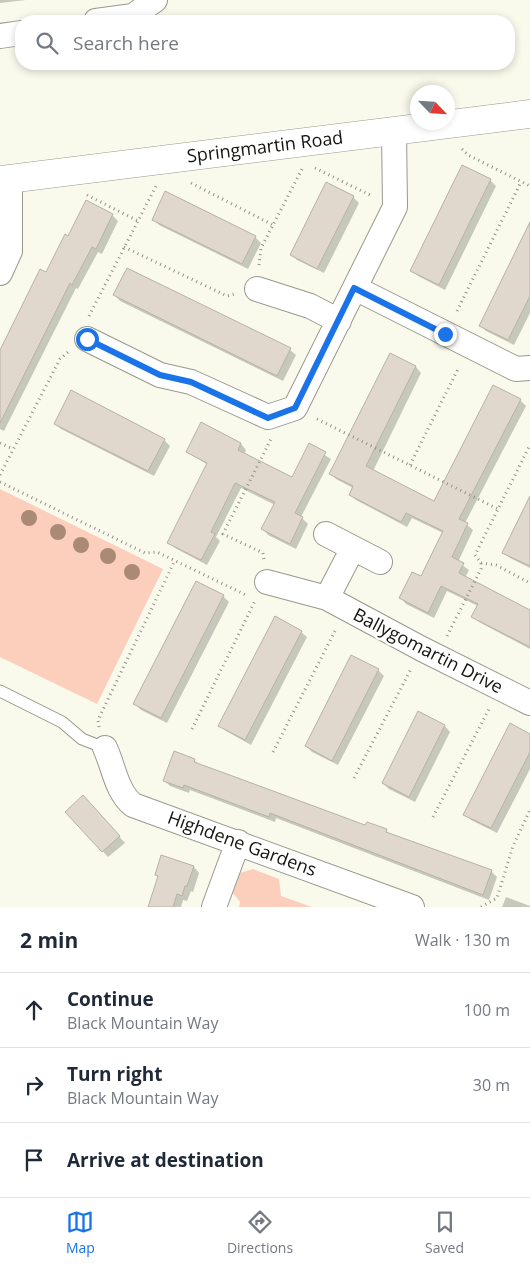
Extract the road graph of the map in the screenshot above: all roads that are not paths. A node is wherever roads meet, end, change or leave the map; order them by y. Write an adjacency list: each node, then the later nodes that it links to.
1 (154, 0): 2 (street)
2 (134, 15)
3 (15, 34): 4 (street)
4 (0, 36)
5 (530, 114): 6 (street, Springmartin Road)
6 (394, 131): 7 (street, Springmartin Road); 9 (street)
7 (5, 180): 8 (street)
8 (0, 273)
9 (354, 288): 11 (street); 13 (street)
10 (257, 289): 11 (street)
11 (339, 321): 12 (street)
12 (87, 339)
13 (530, 368)
14 (326, 534): 15 (street)
15 (353, 548): 16 (street); 18 (street)
16 (380, 562)
17 (267, 582): 18 (street, Ballygomartin Drive)
18 (337, 603): 20 (street, Ballygomartin Drive)
19 (0, 691): 21 (lane)
20 (530, 703)
21 (105, 748): 22 (street, Highdene Gardens)
22 (238, 842): 23 (street); 24 (street, Highdene Gardens)
23 (214, 907)
24 (412, 907)

